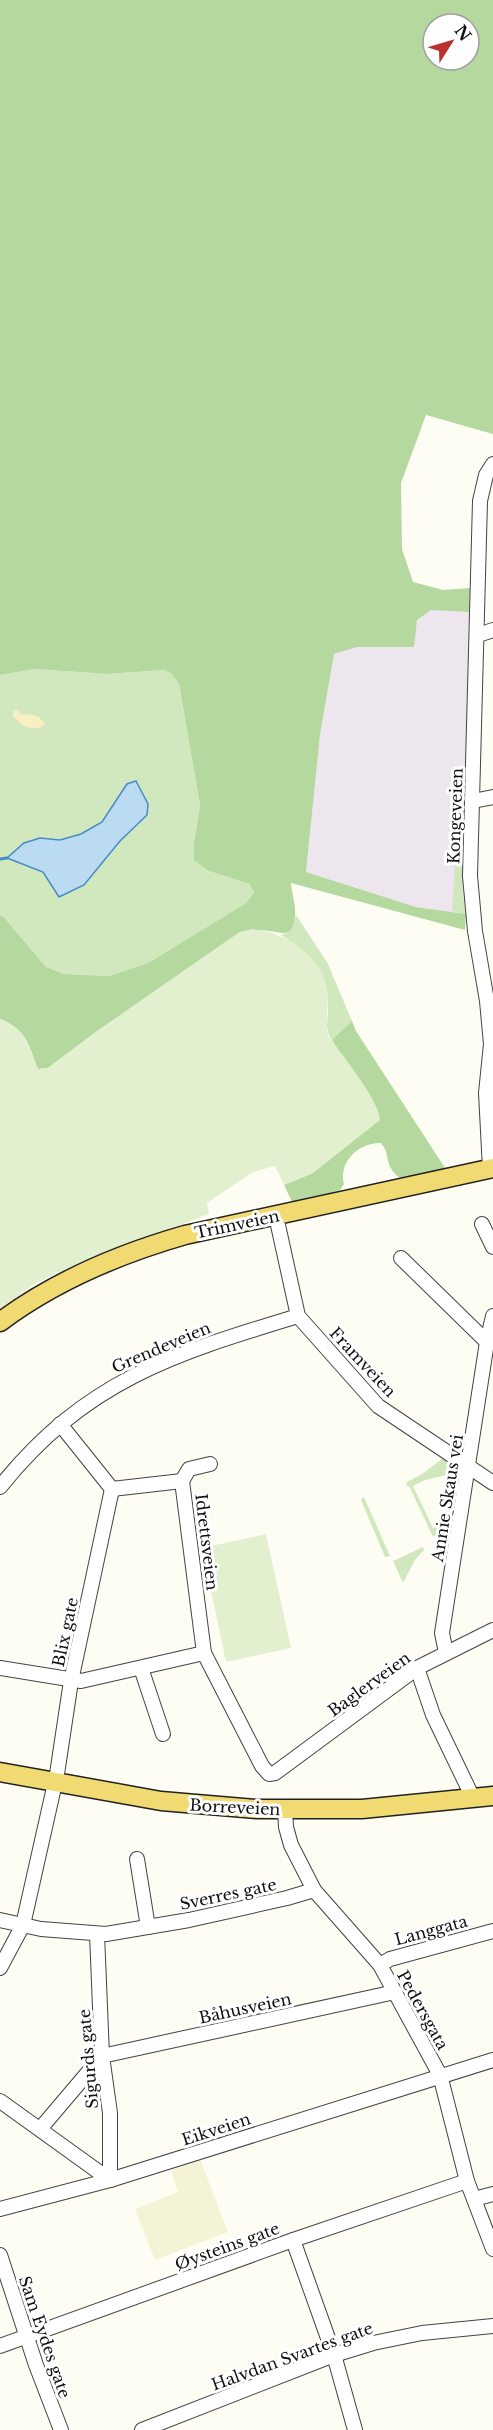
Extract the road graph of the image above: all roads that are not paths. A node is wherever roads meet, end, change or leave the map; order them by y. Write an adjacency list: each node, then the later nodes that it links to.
1 (493, 465): 3 (street, Kongeveien)
2 (493, 630): 3 (street)
3 (478, 635): 5 (street, Kongeveien)
4 (493, 797): 5 (street)
5 (473, 801): 6 (street, Kongeveien)
6 (491, 1168): 7 (main road, Trimveien)
7 (276, 1216): 11 (street, Framveien); 13 (main road, Trimveien)
8 (482, 1224): 9 (street)
9 (493, 1247)
10 (401, 1258): 14 (street)
11 (298, 1316): 15 (street, Grendeveien); 17 (street, Framveien)
12 (493, 1316): 14 (street, Annie Skaus vei)
13 (0, 1322)
14 (489, 1345): 17 (street, Annie Skaus vei)
15 (60, 1424): 20 (street, Grendeveien); 21 (street)
16 (210, 1464): 18 (street)
17 (468, 1468): 19 (street, Framveien); 24 (street, Annie Skaus vei)
18 (182, 1481): 21 (street, Idrettsveien); 23 (street, Idrettsveien)
19 (493, 1483)
20 (0, 1486)
21 (112, 1489): 28 (street, Blix gate)
22 (493, 1630): 24 (street, Baglerveien)
23 (204, 1653): 26 (street); 31 (street, Idrettsveien)
24 (446, 1653): 27 (street, Baglerveien)
25 (0, 1668): 28 (street)
26 (141, 1668): 28 (street); 29 (street)
27 (417, 1668): 31 (street, Baglerveien); 34 (street)
28 (71, 1681): 32 (street, Blix gate)
29 (163, 1734)
30 (0, 1772): 32 (main road, Borreveien)
31 (269, 1774)
32 (55, 1782): 35 (main road, Borreveien); 39 (street, Blix gate)
33 (493, 1796): 34 (main road, Borreveien)
34 (473, 1798): 35 (main road, Borreveien)
35 (285, 1810): 37 (street, Pedersgata)
36 (137, 1858): 40 (street)
37 (315, 1890): 40 (street, Sverres gate); 43 (street, Pedersgata)
38 (0, 1920): 39 (street, Sverres gate)
39 (23, 1925): 42 (street, Sverres gate); 44 (street, Blix gate)
40 (148, 1927): 42 (street, Sverres gate)
41 (493, 1931): 43 (street, Langgata)
42 (97, 1934): 46 (street, Sigurds gate)
43 (380, 1965): 45 (street, Pedersgata)
44 (0, 1968)
45 (395, 1992): 46 (street, Båhusveien); 48 (street, Pedersgata)
46 (102, 2056): 50 (street); 51 (street, Sigurds gate)
47 (493, 2060): 48 (street, Eikveien)
48 (440, 2075): 51 (street, Eikveien); 52 (street, Pedersgata)
49 (0, 2100): 50 (street)
50 (40, 2129): 51 (street)
51 (110, 2180): 55 (street, Eikveien)
52 (467, 2181): 54 (street, Pedersgata); 56 (street, Øysteins gate)
53 (493, 2194): 54 (street)
54 (474, 2199): 57 (street, Pedersgata)
55 (0, 2209)
56 (293, 2240): 60 (street, Øysteins gate); 62 (street)
57 (493, 2249)
58 (0, 2255): 60 (street, Sam Eydes gate)
59 (493, 2326): 62 (street, Halvdan Svartes gate)
60 (27, 2336): 61 (street, Øysteins gate); 63 (street, Sam Eydes gate)
61 (0, 2346)
62 (334, 2355): 64 (street, Halvdan Svartes gate); 65 (street)
63 (61, 2430)
64 (142, 2430)
65 (355, 2430)

